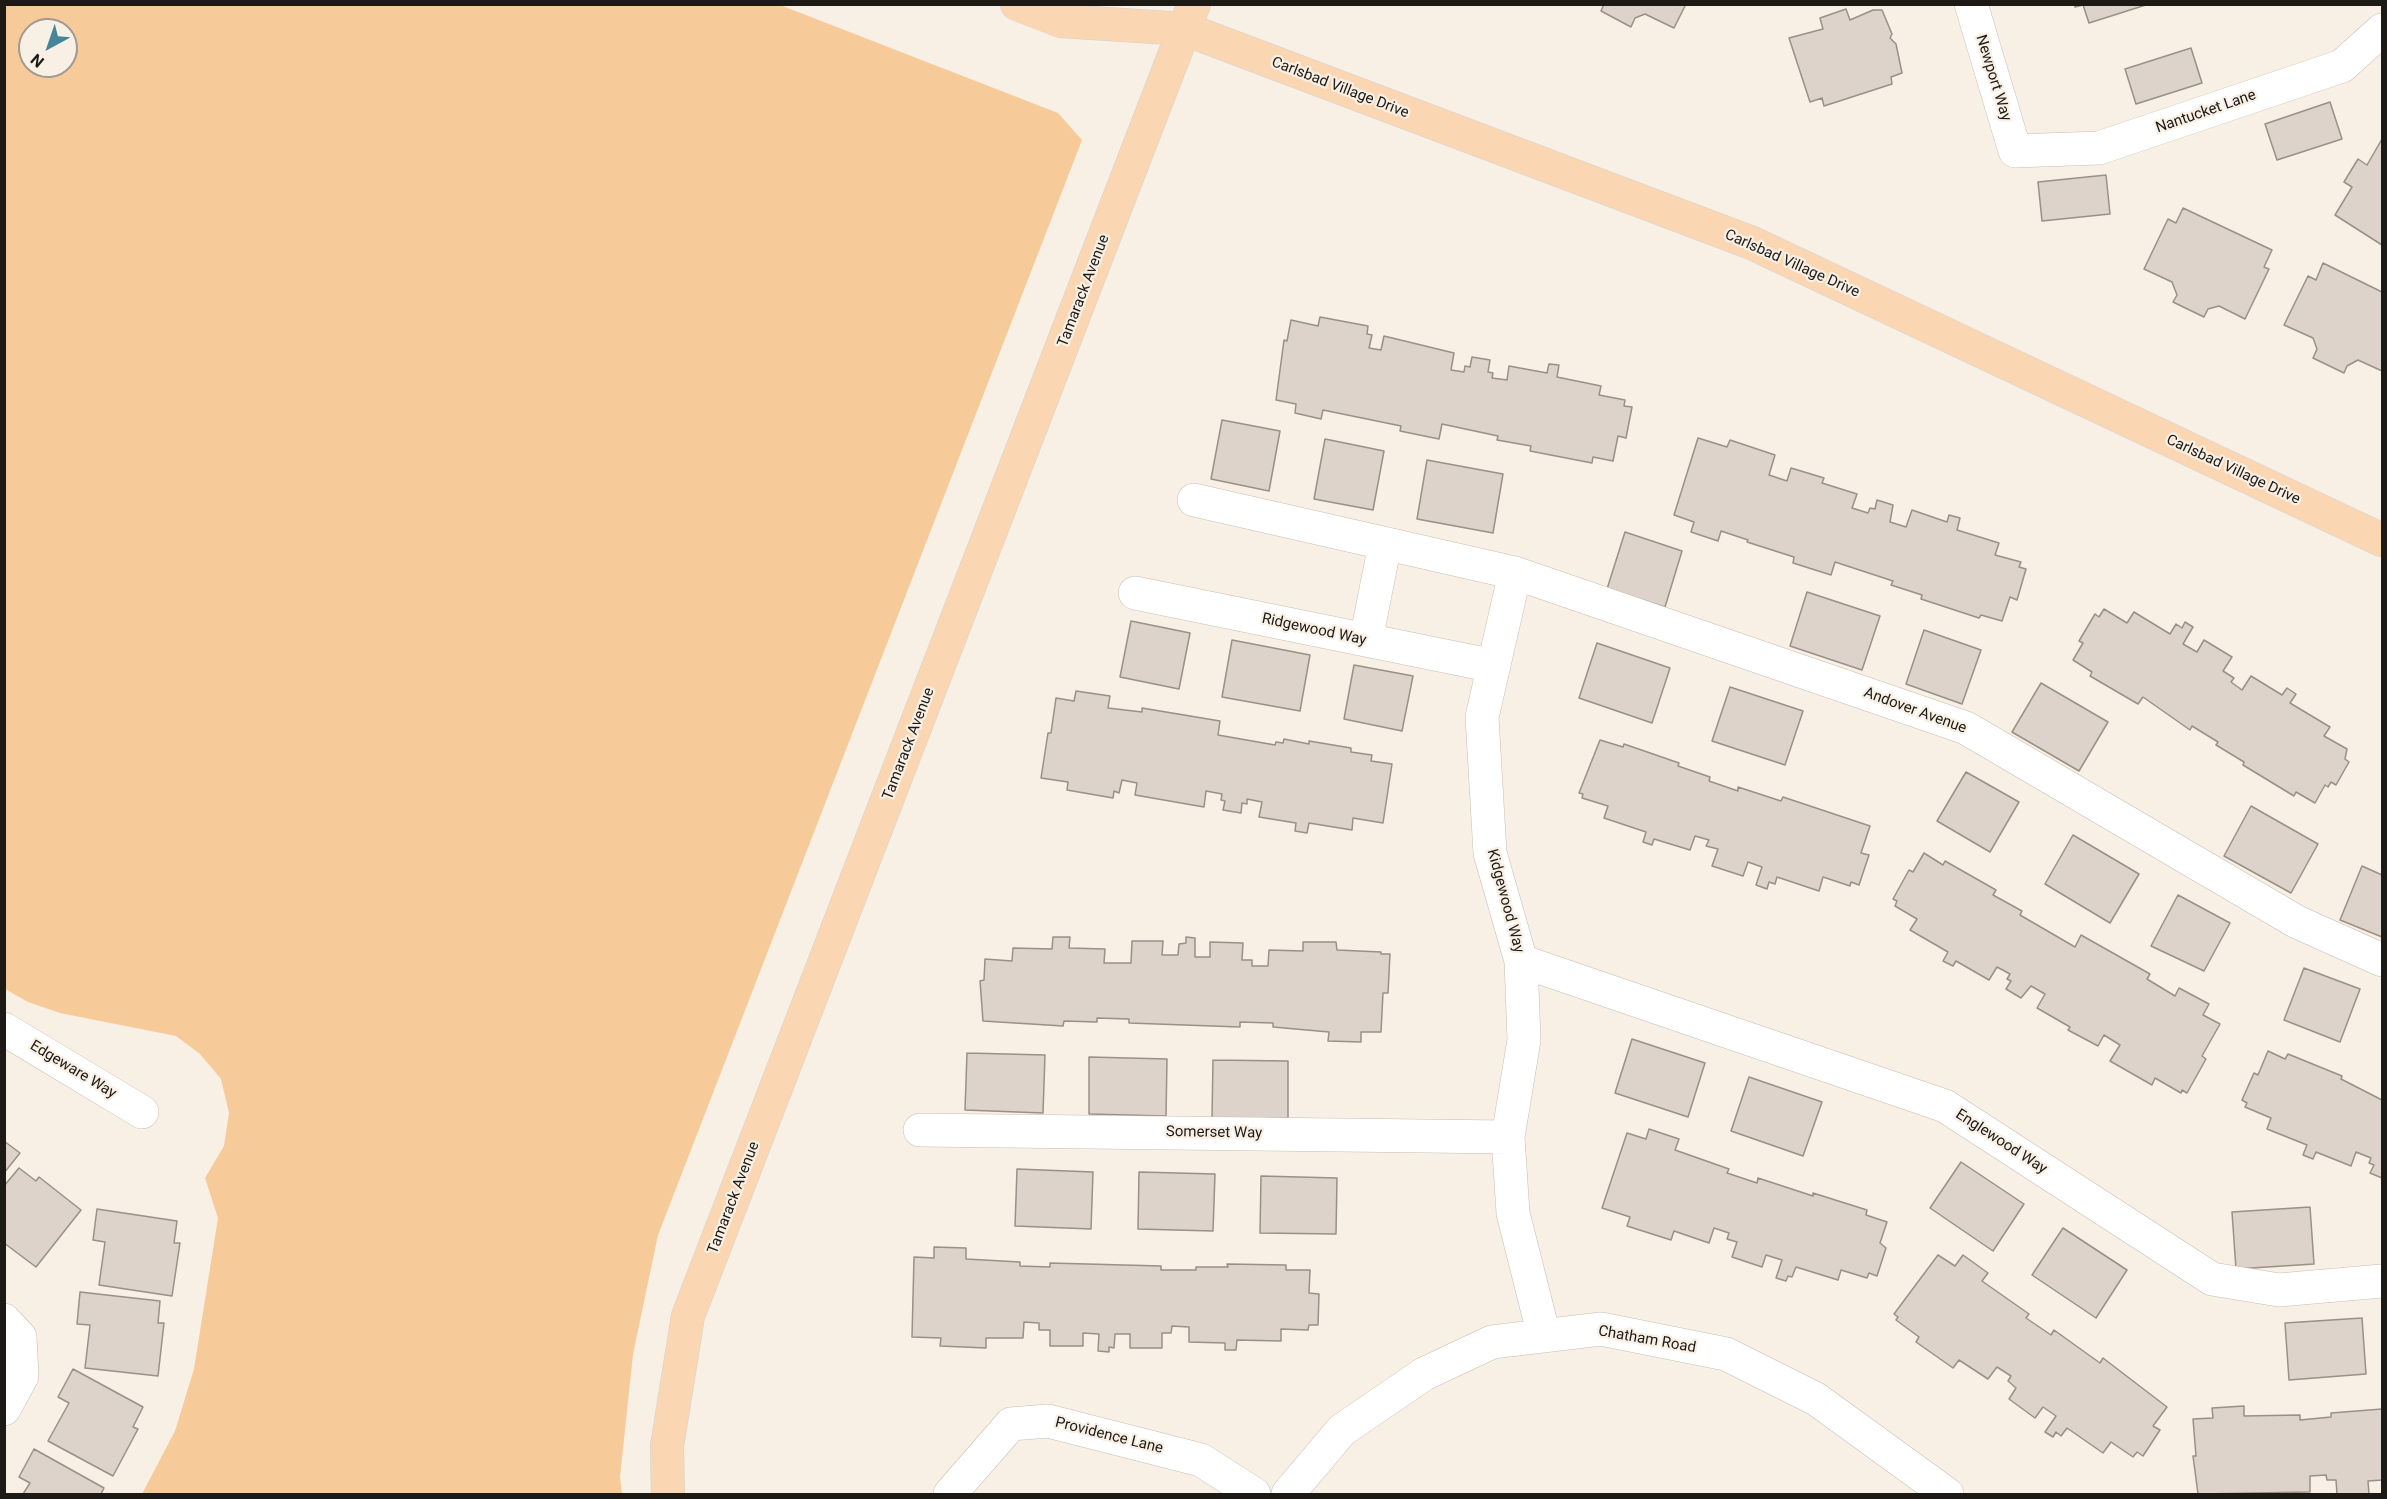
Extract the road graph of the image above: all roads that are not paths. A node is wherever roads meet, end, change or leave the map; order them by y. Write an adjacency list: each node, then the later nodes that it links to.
1 (1017, 4): 4 (main road, Carlsbad Village Drive)
2 (1155, 4): 4 (main road, Carlsbad Village Drive)
3 (1971, 4): 6 (street, Newport Way)
4 (1190, 17): 8 (main road, Carlsbad Village Drive); 24 (main road, Tamarack Avenue)
5 (2382, 30): 6 (street, Nantucket Lane)
6 (2015, 151)
7 (1194, 500): 9 (street)
8 (2382, 540)
9 (1385, 544): 10 (street); 12 (street)
10 (1515, 573): 13 (street, Kidgewood Way); 14 (street, Andover Avenue)
11 (1135, 593): 12 (street, Ridgewood Way)
12 (1366, 640): 13 (street, Ridgewood Way)
13 (1494, 666): 15 (street, Kidgewood Way)
14 (2382, 960)
15 (1521, 961): 19 (street, Kidgewood Way); 20 (street, Englewood Way)
16 (4, 1029): 17 (street, Edgeware Way)
17 (142, 1112)
18 (920, 1130): 19 (street, Somerset Way)
19 (1508, 1137): 22 (street, Kidgewood Way)
20 (2382, 1281)
21 (4, 1320): 23 (street)
22 (1544, 1336): 27 (street, Chatham Road); 28 (street, Chatham Road)
23 (4, 1408)
24 (668, 1494)
25 (950, 1494): 26 (street, Providence Lane)
26 (1254, 1494)
27 (1288, 1494)
28 (1947, 1494)

